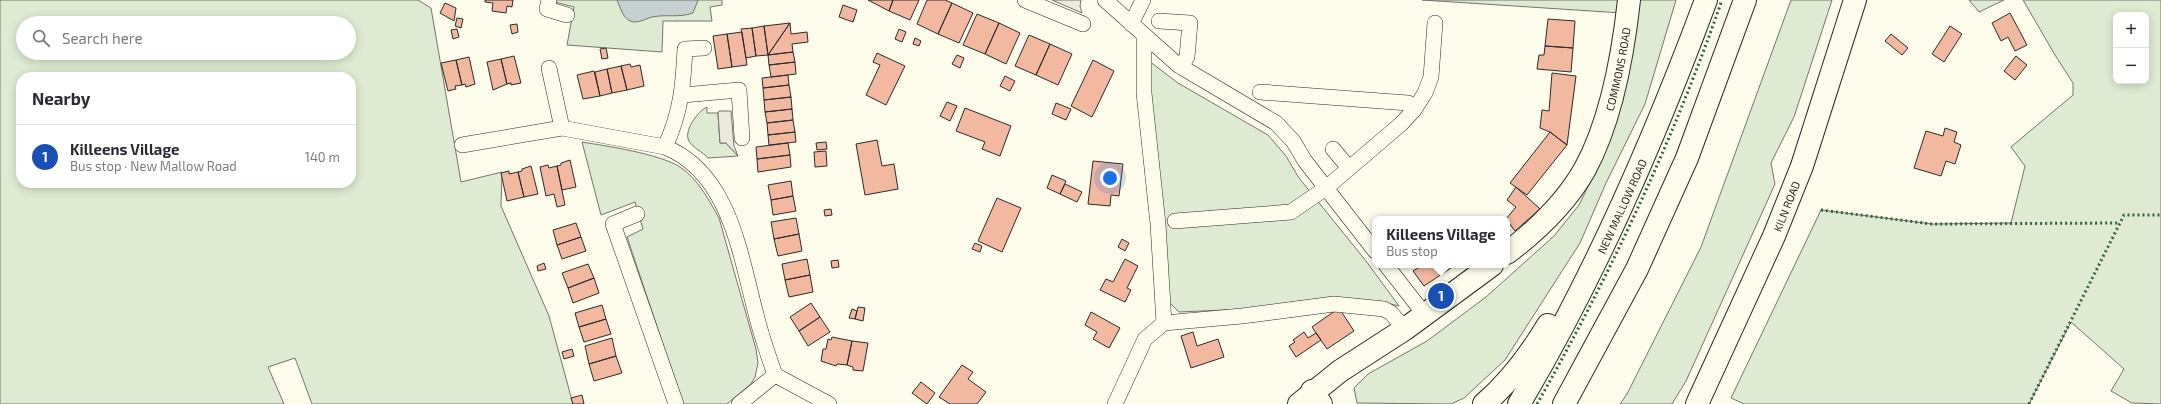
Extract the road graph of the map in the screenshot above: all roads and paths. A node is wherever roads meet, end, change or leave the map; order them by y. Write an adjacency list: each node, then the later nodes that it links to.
1 (549, 0): 9 (street)
2 (1025, 0): 12 (street)
3 (1105, 0): 13 (street)
4 (1143, 0): 13 (street)
5 (1629, 0): 32 (main road, COMMONS ROAD)
6 (1706, 0): 28 (main road, NEW MALLOW ROAD)
7 (1745, 0): 46 (main road)
8 (1855, 0): 47 (main road, KILN ROAD)
9 (567, 15)
10 (1159, 21): 16 (street)
11 (1435, 23): 20 (street)
12 (1083, 24)
13 (1131, 24): 14 (street)
14 (1144, 35): 16 (street); 36 (street)
15 (704, 48): 19 (street)
16 (1181, 67): 27 (street)
17 (549, 68): 21 (street)
18 (1260, 92): 20 (street)
19 (682, 95): 22 (street); 24 (street)
20 (1414, 110): 26 (street)
21 (562, 128): 23 (street); 24 (street)
22 (742, 138)
23 (462, 145)
24 (666, 147): 38 (street)
25 (1333, 149): 26 (street)
26 (1349, 168): 27 (street)
27 (1326, 188): 30 (street); 31 (street)
28 (1630, 190): 44 (main road); 45 (main road, NEW MALLOW ROAD)
29 (637, 214): 40 (street)
30 (1175, 221)
31 (1372, 247)
32 (1510, 250)
33 (1388, 268): 35 (street)
34 (1488, 268): 35 (main road)
35 (1424, 315): 37 (main road)
36 (1164, 323): 37 (street); 43 (street)
37 (1405, 329): 39 (main road)
38 (775, 375): 41 (street); 42 (street)
39 (1311, 400)
40 (676, 404)
41 (739, 404)
42 (829, 404)
43 (1115, 404)
44 (1484, 404)
45 (1519, 404)
46 (1564, 404)
47 (1697, 404)

